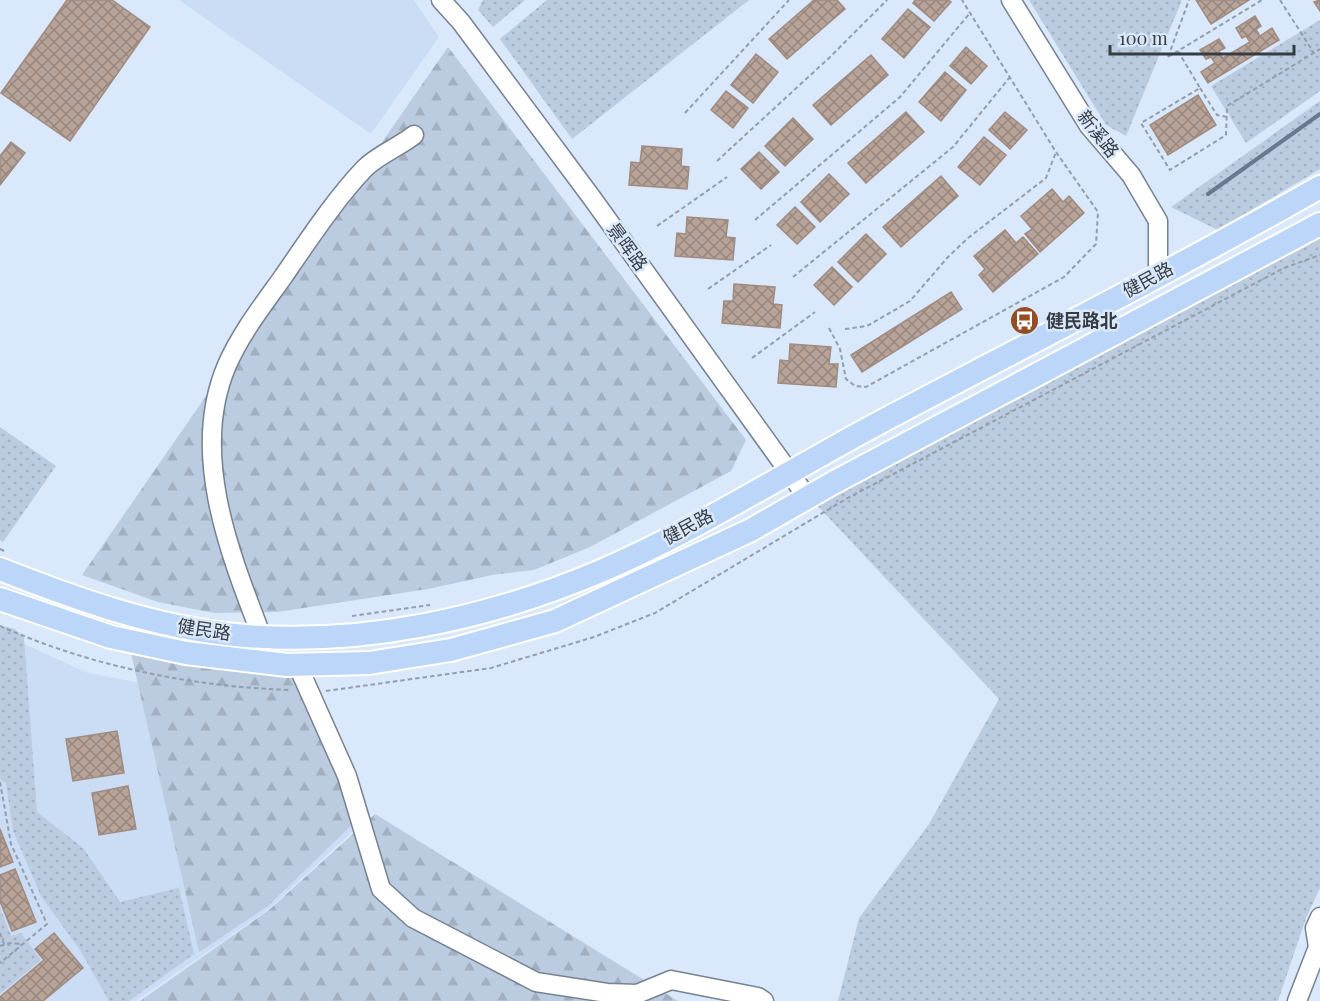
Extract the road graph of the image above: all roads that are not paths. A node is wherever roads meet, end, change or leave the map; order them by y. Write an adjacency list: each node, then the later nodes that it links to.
1 (441, 0): 7 (street, 景晖路)
2 (1011, 0): 6 (street, 新溪路)
3 (414, 135): 11 (street)
4 (1320, 187): 6 (main road, 健民路)
5 (1320, 224): 8 (main road, 健民路)
6 (1158, 275): 7 (main road, 健民路)
7 (789, 472): 8 (street, 景晖路); 11 (main road, 健民路)
8 (807, 497): 12 (main road, 健民路)
9 (5, 561): 11 (main road, 健民路)
10 (0, 599): 12 (main road, 健民路)
11 (262, 637)
12 (297, 664): 15 (street)
13 (1320, 917): 14 (street)
14 (1312, 987): 16 (street)
15 (764, 1001)
16 (1297, 1001)

